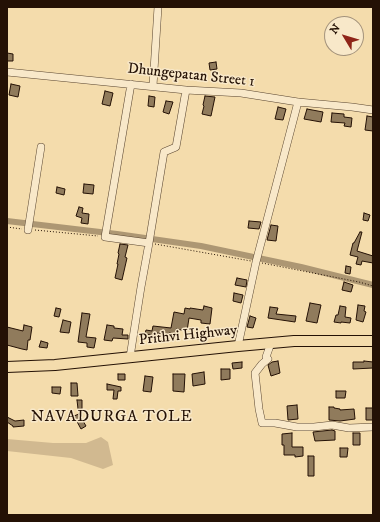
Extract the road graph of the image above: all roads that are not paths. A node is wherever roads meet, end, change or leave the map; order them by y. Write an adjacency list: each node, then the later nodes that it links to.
1 (158, 7): 4 (street)
2 (7, 72): 3 (street, Dhungepatan Street 1)
3 (131, 84): 4 (street, Dhungepatan Street 1); 10 (street)
4 (152, 86): 5 (street, Dhungepatan Street 1)
5 (186, 90): 6 (street, Dhungepatan Street 1); 10 (street)
6 (298, 102): 7 (street, Dhungepatan Street 1); 13 (street)
7 (373, 110)
8 (41, 147): 9 (street)
9 (28, 230)
10 (149, 243): 14 (street)
11 (373, 341): 12 (highway, Prithvi Highway)
12 (271, 343): 13 (highway, Prithvi Highway); 16 (street)
13 (238, 346): 14 (highway, Prithvi Highway)
14 (130, 357): 15 (highway, Prithvi Highway)
15 (7, 367)
16 (373, 427)

